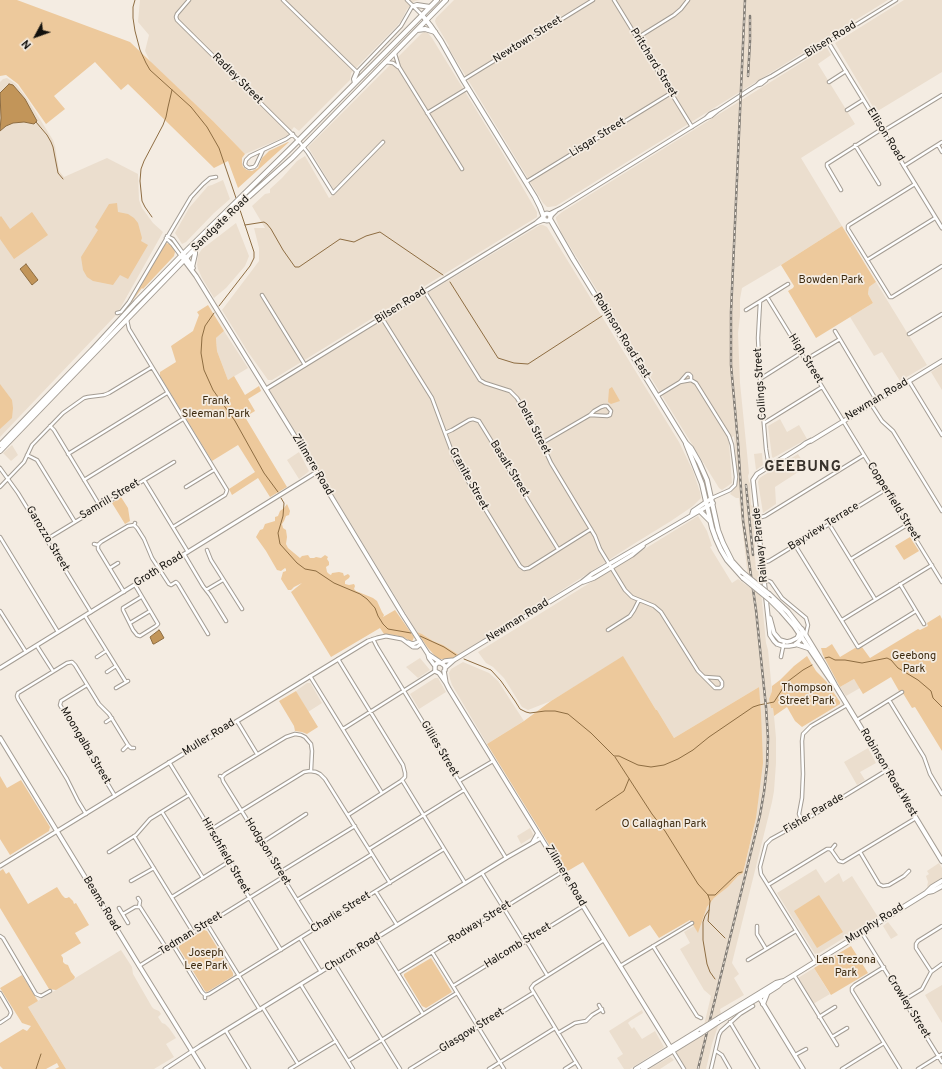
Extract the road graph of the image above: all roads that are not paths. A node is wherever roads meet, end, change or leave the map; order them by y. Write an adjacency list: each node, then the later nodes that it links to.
1 (189, 0): 34 (street, Radley Street)
2 (283, 0): 22 (street)
3 (407, 0): 10 (street)
4 (437, 0): 11 (main road, Sandgate Road)
5 (446, 0): 13 (main road, Sandgate Road)
6 (593, 0): 23 (street, Newtown Street)
7 (614, 0): 16 (street, Pritchard Street)
8 (688, 0): 16 (street)
9 (896, 0): 17 (street, Bilsen Road)
10 (413, 6): 11 (main road); 12 (street); 22 (street)
11 (430, 7): 12 (main road, Sandgate Road)
12 (422, 15): 13 (main road, Robinson Road East); 25 (main road, Sandgate Road)
13 (426, 20): 14 (main road, Sandgate Road); 15 (main road, Robinson Road East)
14 (417, 30): 15 (main road); 18 (main road, Sandgate Road)
15 (435, 32): 23 (main road, Robinson Road East)
16 (637, 38): 27 (street, Pritchard Street)
17 (828, 42): 21 (street, Ellison Road); 32 (street, Bilsen Road)
18 (394, 53): 19 (main road, Sandgate Road); 20 (street)
19 (385, 62): 20 (street); 40 (main road, Sandgate Road)
20 (399, 67): 31 (street)
21 (846, 71): 24 (street); 29 (street, Ellison Road)
22 (357, 72): 25 (main road)
23 (463, 80): 26 (main road, Robinson Road East)
24 (829, 82)
25 (354, 83): 35 (main road, Sandgate Road)
26 (468, 88): 31 (street); 46 (main road, Robinson Road East)
27 (671, 93): 32 (street, Pritchard Street); 46 (street, Lisgar Street)
28 (942, 95): 33 (street)
29 (863, 100): 30 (street); 33 (street, Ellison Road)
30 (846, 110)
31 (427, 113): 44 (street)
32 (692, 127): 50 (street, Bilsen Road)
33 (882, 130): 38 (street); 43 (street, Ellison Road)
34 (293, 134): 35 (street, Radley Street); 41 (street)
35 (298, 140): 40 (street, Radley Street); 55 (main road, Sandgate Road)
36 (382, 142): 40 (street, Radley Street)
37 (942, 142): 39 (street)
38 (855, 145): 47 (street); 49 (street)
39 (938, 145): 42 (street); 43 (street)
40 (304, 146): 54 (main road, Sandgate Road)
41 (263, 150): 41 (street)
42 (942, 152)
43 (904, 166): 48 (street, Ellison Road)
44 (462, 169)
45 (216, 177): 53 (street)
46 (526, 182): 50 (main road, Robinson Road East)
47 (879, 184)
48 (915, 184): 51 (street, Ellison Road); 56 (street)
49 (841, 190)
50 (547, 217): 61 (street, Bilsen Road); 86 (main road, Robinson Road East)
51 (935, 218): 52 (street, Ellison Road); 56 (street)
52 (942, 228)
53 (167, 237): 55 (street, Zillmere Road); 66 (street)
54 (195, 248): 55 (main road, Sandgate Road); 57 (main road)
55 (184, 257): 57 (main road, Zillmere Road); 59 (main road, Zillmere Road); 69 (main road, Sandgate Road); 98 (main road, Sandgate Road)
56 (866, 260): 58 (street)
57 (192, 266): 59 (main road, Zillmere Road)
58 (942, 266)
59 (196, 276): 84 (main road, Zillmere Road)
60 (788, 284): 63 (street)
61 (425, 292): 68 (street, Bilsen Road); 96 (street, Delta Street)
62 (262, 295): 77 (street)
63 (767, 297): 64 (street); 74 (street, High Street)
64 (760, 302): 65 (street); 79 (street, Collings Street)
65 (746, 310)
66 (117, 313)
67 (942, 314): 72 (street)
68 (382, 318): 77 (street, Bilsen Road); 94 (street, Granite Street)
69 (127, 319): 70 (main road, Sandgate Road); 70 (street)
70 (124, 328): 78 (street); 99 (main road, Sandgate Road)
71 (835, 331): 73 (street)
72 (909, 334)
73 (840, 339): 75 (street); 87 (street)
74 (801, 353): 75 (street, High Street); 79 (street)
75 (805, 360): 83 (street, High Street)
76 (942, 361): 81 (main road, Newman Road)
77 (305, 365): 84 (street, Bilsen Road)
78 (152, 367): 85 (street); 93 (street)
79 (760, 379): 92 (street, Collings Street)
80 (691, 380): 82 (street); 82 (street); 115 (street, Newman Road)
81 (909, 381): 87 (main road, Newman Road); 95 (street)
82 (680, 382): 86 (street)
83 (822, 387): 91 (street, High Street); 92 (street)
84 (266, 389): 107 (main road, Zillmere Road)
85 (167, 393): 90 (street); 100 (street)
86 (657, 396): 97 (main road, Robinson Road East)
87 (876, 401): 88 (main road, Newman Road)
88 (871, 404): 91 (main road, Newman Road); 119 (street)
89 (590, 415): 89 (street); 96 (street)
90 (183, 419): 106 (street); 110 (street)
91 (843, 421): 102 (street, Copperfield Street); 104 (main road, Newman Road)
92 (764, 423): 104 (street, Collings Street)
93 (50, 426): 100 (street); 101 (street)
94 (445, 433): 133 (street, Basalt Street); 133 (street, Granite Street)
95 (942, 435)
96 (542, 443): 127 (street, Delta Street)
97 (686, 443): 115 (main road, Robinson Road East); 116 (main road, Robinson Road East)
98 (0, 445)
99 (0, 451)
100 (68, 454): 110 (street)
101 (27, 455): 109 (street); 123 (street)
102 (864, 455): 114 (street, Copperfield Street); 121 (street)
103 (174, 462): 111 (street, Samrill Street)
104 (771, 466): 108 (main road, Newman Road)
105 (0, 468): 109 (street, Garozzo Street)
106 (214, 470): 113 (street); 126 (street)
107 (317, 472): 135 (street, Groth Road); 172 (main road, Zillmere Road)
108 (754, 477): 121 (main road, Railway Parade)
109 (8, 478): 112 (street); 129 (street, Garozzo Street)
110 (84, 480): 117 (street)
111 (144, 480): 117 (street, Samrill Street); 126 (street)
112 (0, 487)
113 (186, 487)
114 (885, 490): 124 (street, Bayview Terrace); 125 (street, Copperfield Street)
115 (712, 501): 116 (main road, Newman Road); 150 (main road, Robinson Road East, bridge)
116 (707, 504): 118 (main road, Newman Road); 120 (main road, Newman Road); 122 (main road, Robinson Road East)
117 (100, 506): 123 (street, Samrill Street)
118 (700, 511): 120 (main road, Newman Road); 122 (main road)
119 (942, 511)
120 (691, 515): 140 (main road, Newman Road)
121 (758, 518): 138 (main road, Railway Parade)
122 (711, 521): 154 (main road, Robinson Road East, bridge)
123 (75, 522): 129 (street, Samrill Street)
124 (829, 524): 132 (street, Bayview Terrace); 136 (street)
125 (907, 525): 136 (street); 139 (street, Copperfield Street)
126 (173, 527): 135 (street)
127 (591, 529): 133 (street, Granite Street); 140 (street, Delta Street)
128 (0, 537): 167 (street)
129 (47, 539): 159 (street, Garozzo Street)
130 (94, 544): 131 (street)
131 (98, 545): 141 (street); 142 (street)
132 (795, 545): 138 (street, Bayview Terrace); 161 (street)
133 (558, 549)
134 (207, 550): 143 (street)
135 (186, 553): 142 (street, Groth Road); 148 (street)
136 (851, 559): 152 (street)
137 (118, 563): 141 (street)
138 (762, 563): 144 (main road, Railway Parade)
139 (932, 565): 145 (street, Copperfield Street); 146 (street)
140 (610, 566): 153 (street, Delta Street); 183 (main road, Newman Road)
141 (110, 568): 149 (street)
142 (160, 569): 147 (street, Groth Road); 168 (street)
143 (223, 580): 148 (street); 155 (street)
144 (765, 581): 169 (street, Robinson Road West); 173 (main road, Railway Parade)
145 (942, 582)
146 (900, 584): 152 (street); 158 (street)
147 (134, 585): 149 (street, Groth Road); 151 (street)
148 (206, 590): 162 (street)
149 (124, 592): 159 (street, Groth Road)
150 (769, 594): 165 (main road, Robinson Road West)
151 (141, 597): 157 (street); 163 (street)
152 (875, 599): 161 (street)
153 (639, 600): 166 (street); 194 (street, Delta Street)
154 (770, 600): 170 (main road, Robinson Road West)
155 (242, 610)
156 (0, 611): 178 (street)
157 (150, 611): 163 (street); 163 (street)
158 (916, 611): 161 (street); 164 (street)
159 (91, 612): 160 (street, Groth Road)
160 (85, 616): 167 (street, Groth Road); 177 (street)
161 (842, 620)
162 (226, 621)
163 (130, 623)
164 (924, 624)
165 (802, 628): 169 (main road, Robinson Road West); 170 (main road)
166 (608, 630)
167 (58, 632): 175 (street, Groth Road)
168 (208, 634)
169 (805, 634): 197 (main road, Robinson Road West)
170 (800, 636): 173 (main road); 174 (main road); 176 (main road, Robinson Road West)
171 (373, 639): 172 (street, Muller Road); 182 (street, Muller Road); 199 (street, Gillies Street)
172 (420, 642): 179 (main road, Zillmere Road)
173 (783, 644): 174 (main road); 180 (street)
174 (796, 644): 176 (main road)
175 (37, 646): 178 (street, Groth Road); 189 (street)
176 (808, 648): 197 (main road, Robinson Road West)
177 (106, 651): 181 (street); 185 (street)
178 (26, 652): 187 (street, Groth Road)
179 (428, 654): 184 (main road, Zillmere Road); 186 (main road, Zillmere Road)
180 (781, 656)
181 (97, 657)
182 (338, 659): 193 (street, Muller Road); 203 (street)
183 (454, 660): 184 (main road, Newman Road); 188 (main road, Newman Road)
184 (441, 663): 186 (main road); 188 (main road)
185 (116, 666): 191 (street); 198 (street)
186 (435, 666): 190 (main road)
187 (0, 668)
188 (445, 670): 192 (main road); 195 (main road, Zillmere Road)
189 (53, 671): 196 (street); 227 (street)
190 (435, 671): 192 (main road); 199 (street)
191 (107, 672)
192 (439, 674): 195 (main road, Zillmere Road)
193 (310, 676): 206 (street, Muller Road); 208 (street)
194 (706, 677): 194 (street)
195 (446, 683): 214 (main road, Zillmere Road)
196 (87, 685): 204 (street); 224 (street, Moongalba Street)
197 (835, 685): 202 (main road, Robinson Road West)
198 (116, 688)
199 (404, 691): 203 (street); 219 (street, Gillies Street)
200 (902, 692): 201 (street)
201 (890, 700): 205 (street); 222 (street)
202 (847, 705): 205 (main road, Robinson Road West); 232 (street)
203 (370, 712): 208 (street); 218 (street)
204 (112, 718): 207 (street); 210 (street)
205 (856, 720): 216 (main road, Robinson Road West)
206 (237, 721): 213 (street); 215 (street, Muller Road)
207 (106, 722)
208 (343, 729): 221 (street)
209 (0, 738): 235 (main road, Beams Road)
210 (128, 745): 211 (street); 212 (street)
211 (134, 748)
212 (123, 750)
213 (257, 754): 217 (street); 225 (street, Hodgson Street)
214 (494, 761): 219 (street); 236 (main road, Zillmere Road)
215 (169, 762): 223 (street, Hirschfield Street); 224 (street, Muller Road)
216 (887, 770): 231 (main road, Robinson Road West); 232 (street, Fisher Parade)
217 (311, 771): 225 (street); 229 (street)
218 (402, 780): 221 (street); 230 (street)
219 (459, 782): 220 (street, Gillies Street)
220 (464, 790): 230 (street); 248 (street, Gillies Street)
221 (382, 793): 229 (street)
222 (942, 794)
223 (189, 795): 226 (street); 234 (street, Hirschfield Street)
224 (115, 796): 227 (street, Muller Road)
225 (241, 811): 234 (street); 240 (street, Hodgson Street)
226 (162, 812): 237 (street); 258 (street)
227 (86, 814): 235 (street, Muller Road)
228 (306, 814): 240 (street)
229 (347, 815): 233 (street)
230 (423, 815): 242 (street); 243 (street)
231 (916, 818): 246 (street); 250 (main road, Robinson Road West)
232 (802, 822): 263 (street, Fisher Parade)
233 (355, 826): 242 (street); 254 (street)
234 (210, 830): 249 (street, Hirschfield Street)
235 (57, 831): 251 (street, Muller Road); 301 (main road, Beams Road)
236 (538, 832): 238 (main road, Zillmere Road); 239 (main road)
237 (134, 836): 245 (street); 252 (street)
238 (541, 838): 239 (street, Church Road); 255 (main road, Zillmere Road)
239 (534, 842): 248 (street, Church Road)
240 (261, 843): 254 (street, Hodgson Street)
241 (835, 845): 244 (street)
242 (369, 849): 247 (street)
243 (444, 849): 261 (street, Charlie Street); 262 (street)
244 (831, 850): 246 (street); 263 (street)
245 (109, 852)
246 (860, 852): 253 (street)
247 (372, 854): 261 (street); 270 (street)
248 (506, 858): 256 (street, Church Road)
249 (230, 861): 258 (street); 269 (street, Hirschfield Street)
250 (942, 861)
251 (0, 866)
252 (154, 868): 259 (street); 267 (street)
253 (909, 871)
254 (280, 872): 257 (street, Hodgson Street)
255 (562, 872): 271 (main road, Zillmere Road); 274 (street, Rodway Street)
256 (482, 873): 262 (street, Church Road); 274 (street)
257 (283, 877): 269 (street, Tedman Street); 270 (street, Hodgson Street)
258 (203, 878): 267 (street)
259 (131, 881)
260 (942, 881): 266 (main road, Murphy Road)
261 (390, 883): 265 (street, Charlie Street)
262 (465, 883): 279 (street, Church Road)
263 (768, 885): 283 (street)
264 (942, 886): 266 (main road, Murphy Road)
265 (376, 892): 279 (street); 282 (street, Charlie Street)
266 (926, 893): 285 (main road, Murphy Road)
267 (172, 897): 284 (street)
268 (138, 898): 272 (street)
269 (249, 898): 278 (street, Tedman Street); 295 (street, Hirschfield Street)
270 (297, 900): 282 (street, Hodgson Street)
271 (583, 906): 289 (main road, Zillmere Road); 290 (street, Halcomb Street)
272 (139, 907): 275 (street); 293 (street)
273 (119, 908): 275 (street)
274 (504, 908): 290 (street); 296 (street, Rodway Street)
275 (123, 914): 276 (street)
276 (128, 923)
277 (692, 923): 292 (street)
278 (207, 924): 284 (street, Tedman Street); 309 (street)
279 (397, 925): 288 (street, Church Road)
280 (757, 926): 294 (street)
281 (942, 926): 304 (street)
282 (315, 929): 287 (street, Charlie Street)
283 (796, 931): 294 (street); 298 (street)
284 (193, 932): 291 (street, Tedman Street)
285 (862, 932): 298 (main road, Murphy Road); 303 (street, Crowley Street)
286 (0, 936): 313 (street)
287 (300, 938): 295 (street, Charlie Street); 305 (street)
288 (376, 938): 299 (street, Church Road); 306 (street)
289 (604, 940): 302 (main road, Zillmere Road); 307 (street)
290 (526, 942): 307 (street); 312 (street, Halcomb Street)
291 (173, 945): 293 (street, Tedman Street); 309 (street, Charlie Street)
292 (653, 946): 302 (street); 328 (street)
293 (167, 949): 301 (street, Tedman Street)
294 (766, 949): 297 (street)
295 (281, 950): 309 (street, Charlie Street)
296 (432, 952): 306 (street, Rodway Street); 312 (street)
297 (748, 960)
298 (815, 962): 308 (main road, Murphy Road)
299 (335, 964): 305 (street, Church Road); 337 (street)
300 (942, 964): 304 (street)
301 (139, 966): 343 (main road, Beams Road)
302 (620, 966): 341 (main road, Zillmere Road)
303 (884, 967): 319 (street, Crowley Street); 339 (street)
304 (931, 971): 319 (street)
305 (321, 972): 311 (street, Church Road)
306 (398, 973): 326 (street)
307 (548, 975): 316 (street)
308 (794, 975): 310 (main road, Murphy Road); 327 (street)
309 (239, 976): 325 (street)
310 (784, 981): 317 (main road, Murphy Road); 318 (main road, Murphy Road)
311 (301, 985): 324 (street, Church Road); 338 (street)
312 (453, 986): 315 (street)
313 (50, 991)
314 (0, 993): 330 (street)
315 (457, 993): 326 (street); 331 (street)
316 (533, 993): 331 (street, Glasgow Street); 332 (street)
317 (767, 993): 318 (main road, Murphy Road); 320 (main road)
318 (759, 996): 320 (main road); 341 (main road, Murphy Road, bridge)
319 (904, 1000): 347 (street, Crowley Street)
320 (764, 1004): 346 (main road)
321 (599, 1005): 335 (street)
322 (753, 1006): 329 (street)
323 (835, 1007): 327 (street)
324 (263, 1008): 325 (street, Church Road); 352 (street)
325 (260, 1010): 334 (street, Church Road)
326 (423, 1014): 337 (street)
327 (820, 1017): 336 (street)
328 (701, 1018)
329 (730, 1022): 344 (street); 369 (street)
330 (0, 1023)
331 (478, 1027): 349 (street); 359 (street, Glasgow Street)
332 (555, 1028): 335 (street); 349 (street)
333 (847, 1028): 336 (street)
334 (226, 1031): 343 (street, Church Road); 355 (street)
335 (558, 1033): 350 (street)
336 (832, 1037): 340 (street)
337 (382, 1040): 348 (street); 358 (street)
338 (336, 1041): 348 (street); 352 (street)
339 (884, 1043): 371 (street); 372 (street)
340 (837, 1045)
341 (672, 1049): 364 (main road); 365 (main road); 366 (street, Zillmere Road)
342 (806, 1049): 346 (street)
343 (192, 1051): 353 (street, Church Road); 354 (main road, Beams Road)
344 (716, 1051): 367 (street); 368 (street)
345 (942, 1054): 347 (street)
346 (795, 1055): 370 (main road)
347 (939, 1056): 351 (street, Crowley Street); 373 (street)
348 (348, 1061): 357 (street)
349 (500, 1062): 360 (street); 361 (street)
350 (576, 1062): 362 (street); 363 (street)
351 (942, 1062)
352 (298, 1064): 356 (street)
353 (165, 1069)
354 (203, 1069)
355 (249, 1069)
356 (290, 1069)
357 (353, 1069)
358 (400, 1069)
359 (410, 1069)
360 (488, 1069)
361 (504, 1069)
362 (565, 1069)
363 (580, 1069)
364 (636, 1069)
365 (642, 1069)
366 (684, 1069)
367 (711, 1069)
368 (730, 1069)
369 (758, 1069)
370 (803, 1069)
371 (842, 1069)
372 (900, 1069)
373 (918, 1069)

